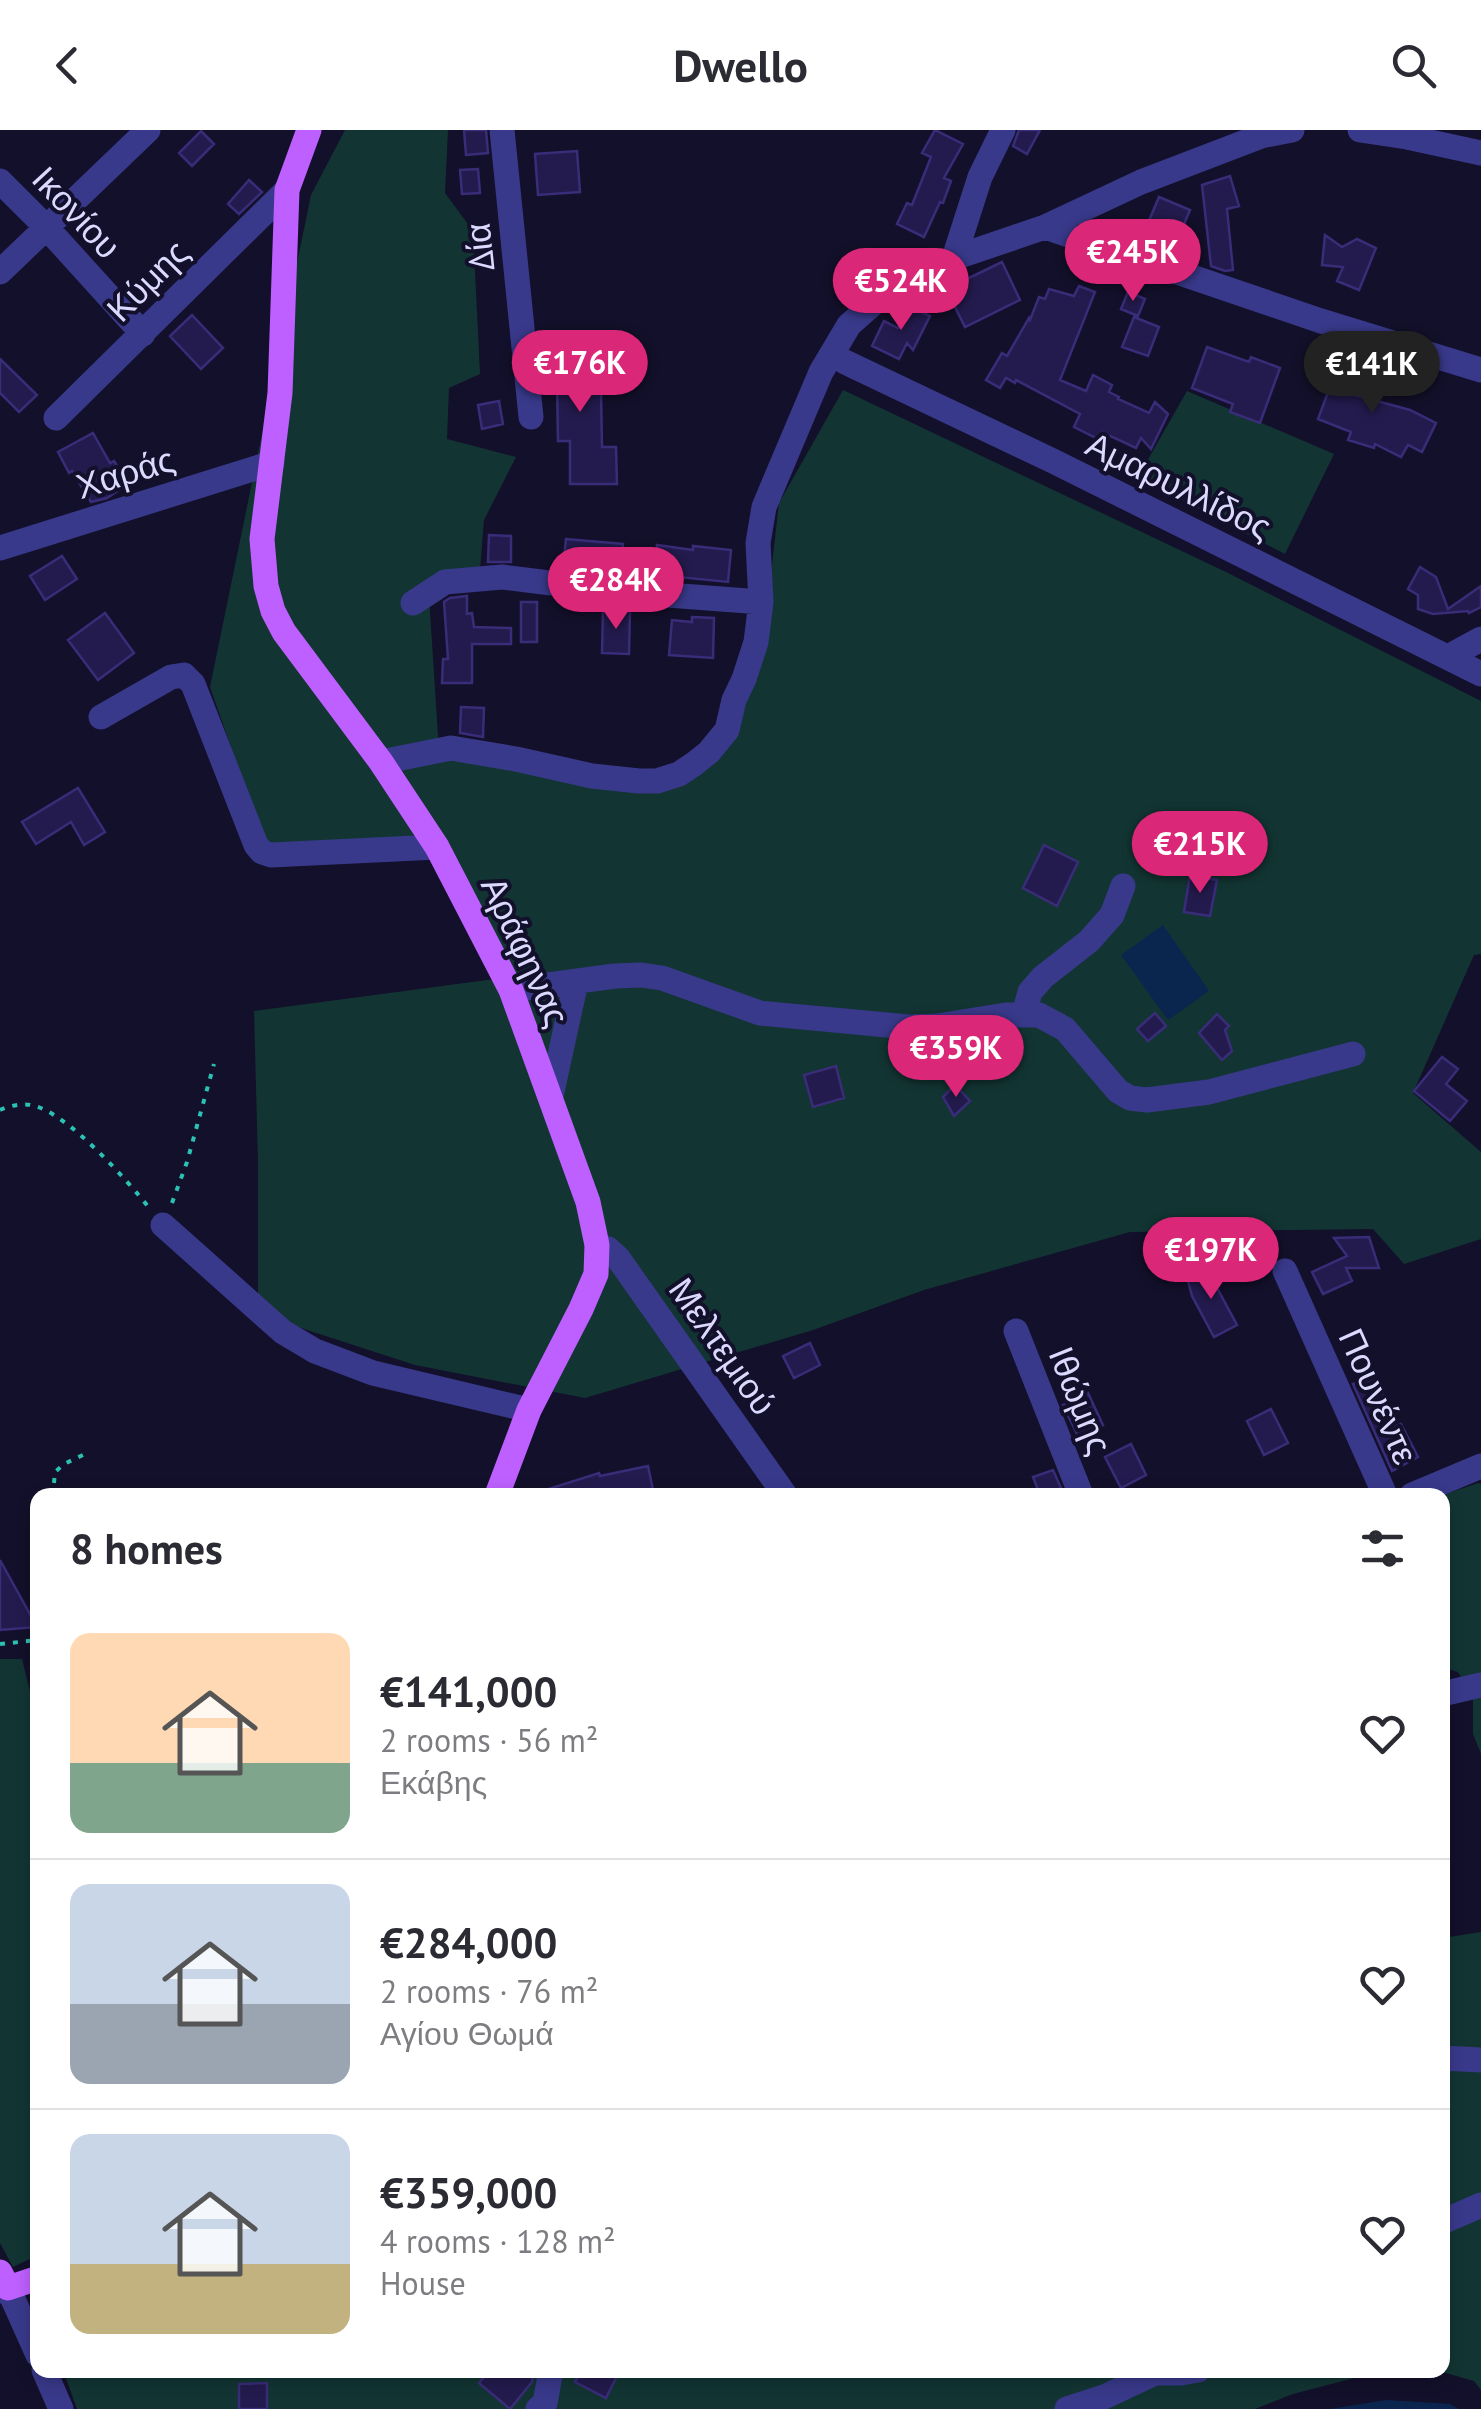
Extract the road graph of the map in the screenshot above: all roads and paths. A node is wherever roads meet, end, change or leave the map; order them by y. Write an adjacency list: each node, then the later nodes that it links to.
1 (148, 130): 11 (street)
2 (309, 130): 9 (main road, Αράφηνας)
3 (502, 130): 20 (street, Δία)
4 (1003, 130): 12 (street)
5 (1290, 130): 10 (street)
6 (1360, 130): 7 (street)
7 (1481, 153)
8 (0, 181): 11 (street, Ικονίου)
9 (287, 190): 15 (street, Κύμης); 21 (main road, Αράφηνας)
10 (1045, 226): 12 (street); 17 (street)
11 (46, 227): 13 (street); 15 (street, Ικονίου)
12 (954, 258): 14 (street)
13 (0, 272)
14 (849, 325): 16 (street); 18 (street)
15 (143, 334): 19 (street, Κύμης)
16 (845, 362): 18 (street); 26 (street, Αμαρυλλίδος)
17 (1481, 370)
18 (808, 402): 23 (street)
19 (56, 418)
20 (531, 418)
21 (272, 463): 22 (street, Χαράς); 29 (main road, Αράφηνας)
22 (0, 548)
23 (761, 602): 24 (street); 29 (street)
24 (413, 603)
25 (1481, 639): 26 (street)
26 (1448, 657): 27 (street, Αμαρυλλίδος)
27 (1481, 674)
28 (101, 717): 30 (street)
29 (382, 762): 30 (main road, Αράφηνας)
30 (437, 847): 33 (main road, Αράφηνας)
31 (1123, 886): 34 (street)
32 (576, 982): 33 (street); 34 (street); 37 (street)
33 (512, 990): 37 (main road, Αράφηνας)
34 (1024, 1014): 35 (street)
35 (1353, 1054)
36 (214, 1064): 39 (path)
37 (551, 1096): 40 (main road, Αράφηνας)
38 (0, 1110): 39 (path)
39 (163, 1225): 43 (street)
40 (597, 1245): 43 (main road, Αράφηνας); 48 (street, Μελτεμιού)
41 (1285, 1270): 50 (street, Πουνέντε)
42 (1016, 1332): 49 (street, Ιθώμης)
43 (529, 1410): 47 (main road, Αράφηνας)
44 (85, 1454): 46 (path)
45 (1481, 1466): 51 (street)
46 (56, 1488)
47 (499, 1488)
48 (780, 1488)
49 (1078, 1488)
50 (1382, 1488)
51 (1429, 1488)
52 (30, 1641): 53 (path)
53 (0, 1644)
54 (1481, 1684): 55 (street)
55 (1450, 1692)
56 (1450, 2058): 57 (street)
57 (1481, 2060)
58 (1450, 2202): 59 (street)
59 (1478, 2207): 60 (street)
60 (1450, 2219)
61 (30, 2279): 62 (main road)
62 (3, 2284): 63 (street)
63 (30, 2339)
64 (47, 2378): 68 (street)
65 (549, 2378): 67 (street)
66 (1142, 2378): 69 (street)
67 (543, 2407)
68 (61, 2409)
69 (1067, 2409)

